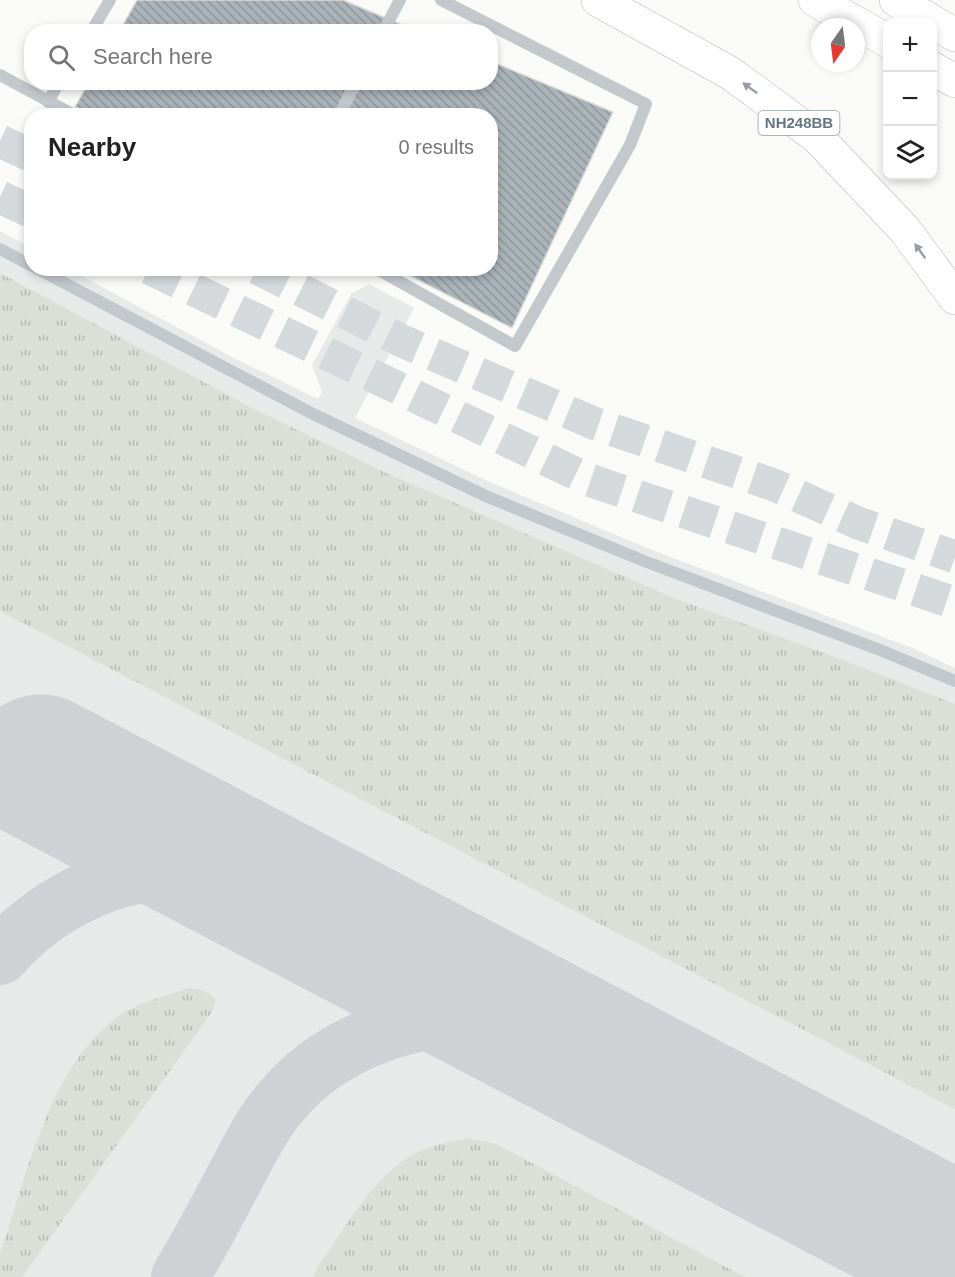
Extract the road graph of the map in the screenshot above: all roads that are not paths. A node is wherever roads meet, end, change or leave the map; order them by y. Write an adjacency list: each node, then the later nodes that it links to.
1 (110, 0): 7 (lane)
2 (400, 0): 8 (lane)
3 (441, 0): 9 (lane)
4 (598, 0): 27 (main road, NH248BB, one-way to 4)
5 (815, 0): 12 (main road)
6 (896, 0): 11 (main road)
7 (96, 24)
8 (387, 24)
9 (488, 24)
10 (498, 29): 26 (lane)
11 (955, 35)
12 (883, 38)
13 (937, 70): 15 (main road)
14 (0, 75): 16 (lane)
15 (955, 81)
16 (24, 88)
17 (27, 90): 20 (lane)
18 (55, 90): 20 (lane)
19 (352, 90): 22 (lane)
20 (48, 102): 21 (lane)
21 (60, 108)
22 (343, 108)
23 (0, 249): 24 (lane)
24 (24, 262)
25 (51, 276): 28 (lane)
26 (389, 276)
27 (955, 298)
28 (955, 681)

